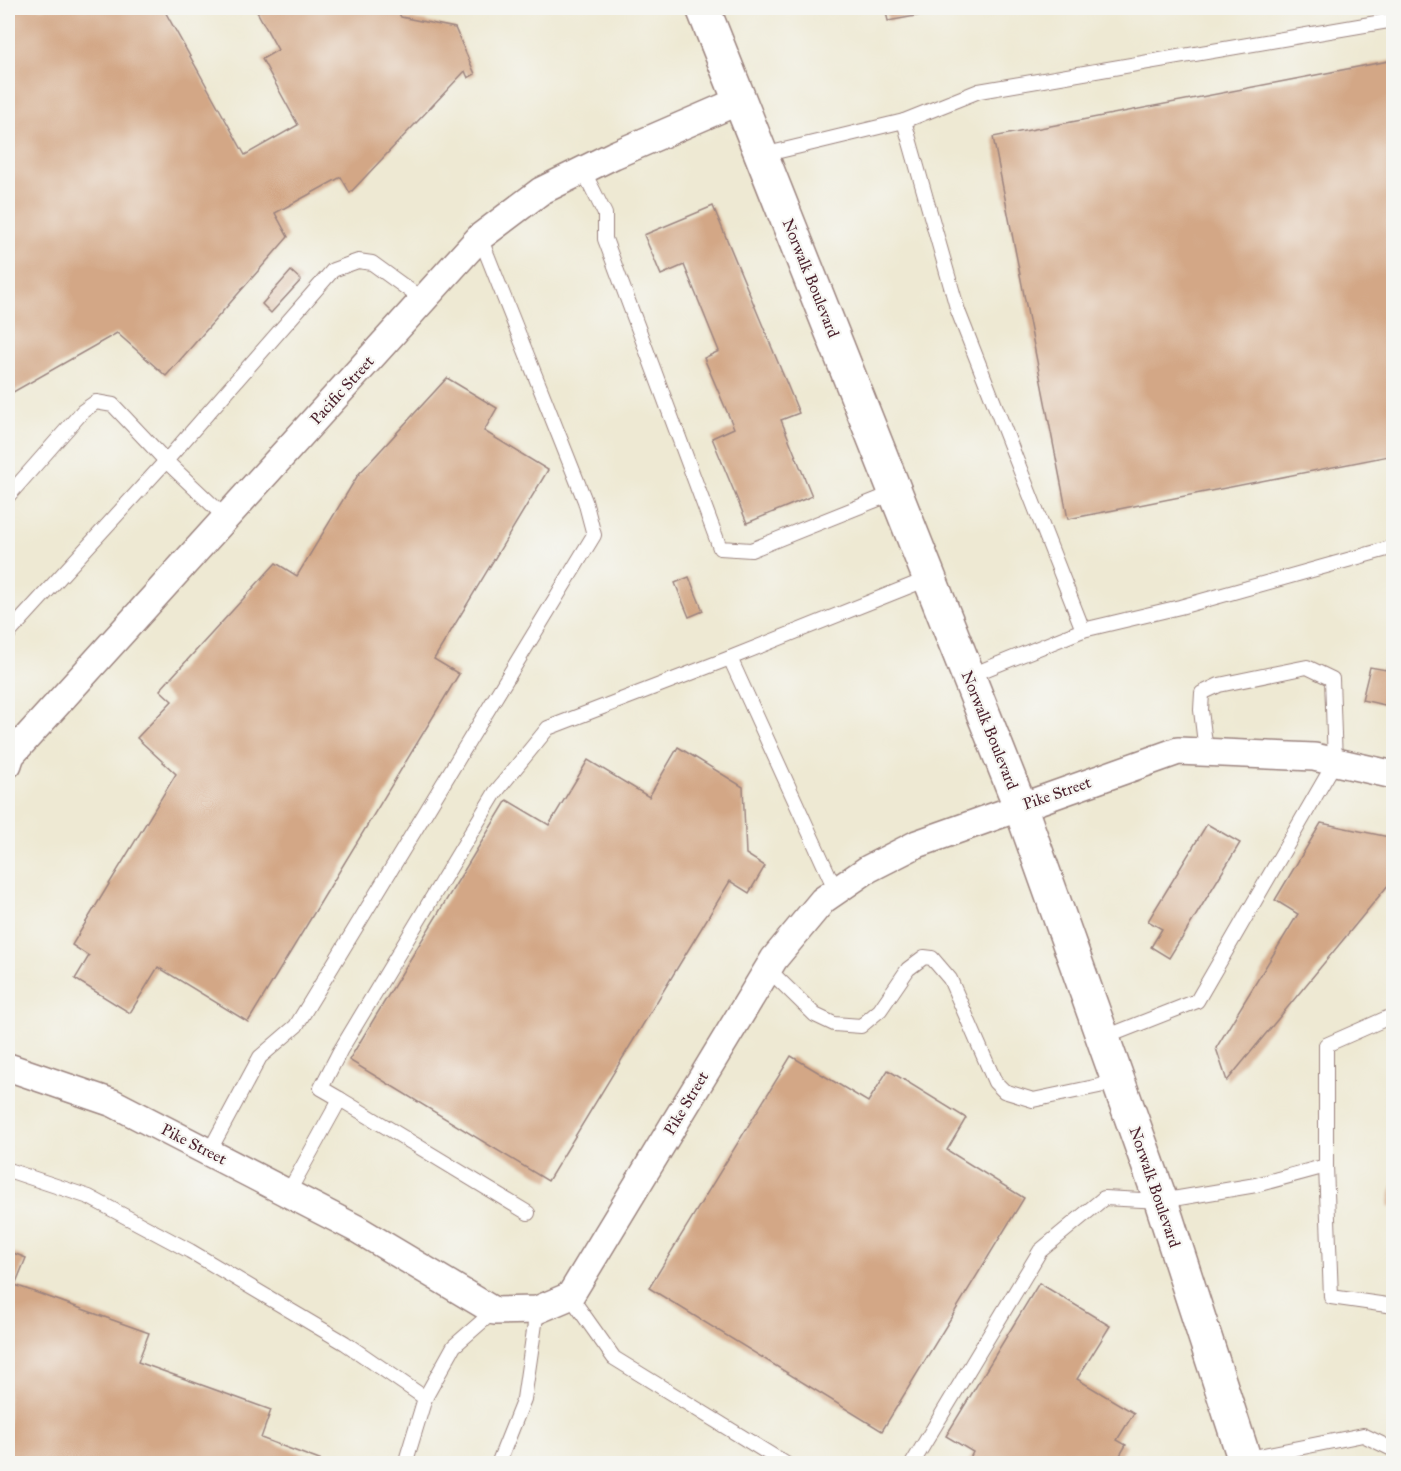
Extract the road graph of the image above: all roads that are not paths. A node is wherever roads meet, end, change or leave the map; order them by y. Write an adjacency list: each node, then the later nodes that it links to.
1 (703, 8): 3 (main road, Norwalk Boulevard)
2 (1394, 20): 4 (lane)
3 (741, 100): 5 (main road, Norwalk Boulevard); 6 (street, Pacific Street)
4 (904, 121): 5 (lane); 15 (lane)
5 (763, 155): 10 (main road, Norwalk Boulevard)
6 (583, 170): 7 (street, Pacific Street); 10 (lane)
7 (480, 237): 8 (street, Pacific Street); 31 (lane)
8 (423, 300): 9 (lane); 12 (street, Pacific Street)
9 (166, 461): 11 (lane); 12 (lane); 16 (lane)
10 (896, 492): 14 (main road, Norwalk Boulevard)
11 (8, 496)
12 (226, 518): 21 (street, Pacific Street)
13 (1394, 547): 15 (lane)
14 (930, 578): 17 (lane); 18 (main road, Norwalk Boulevard)
15 (1083, 630): 18 (lane)
16 (8, 634)
17 (730, 658): 24 (lane); 30 (lane)
18 (969, 676): 23 (main road, Norwalk Boulevard)
19 (1206, 752): 20 (street, Pike Street); 20 (lane); 23 (street, Pike Street)
20 (1335, 762): 22 (street, Pike Street); 27 (lane)
21 (8, 764)
22 (1394, 775)
23 (1020, 806): 24 (street, Pike Street); 27 (main road, Norwalk Boulevard)
24 (836, 891): 25 (street, Pike Street)
25 (768, 969): 29 (lane); 37 (street, Pike Street)
26 (1394, 1015): 32 (lane)
27 (1103, 1038): 29 (main road, Norwalk Boulevard)
28 (8, 1067): 31 (street, Pike Street)
29 (1118, 1082): 35 (main road, Norwalk Boulevard)
30 (340, 1099): 34 (lane); 36 (lane)
31 (209, 1152): 34 (street, Pike Street)
32 (1326, 1166): 35 (lane); 38 (lane)
33 (8, 1170): 41 (lane)
34 (288, 1193): 40 (street, Pike Street)
35 (1161, 1201): 43 (main road, Norwalk Boulevard); 47 (lane)
36 (528, 1213)
37 (570, 1296): 39 (street); 46 (lane)
38 (1394, 1306)
39 (537, 1310): 40 (street); 45 (lane)
40 (494, 1311): 41 (lane)
41 (425, 1398): 44 (lane)
42 (1394, 1450): 43 (lane)
43 (1241, 1462)
44 (405, 1464)
45 (498, 1464)
46 (786, 1464)
47 (912, 1464)

